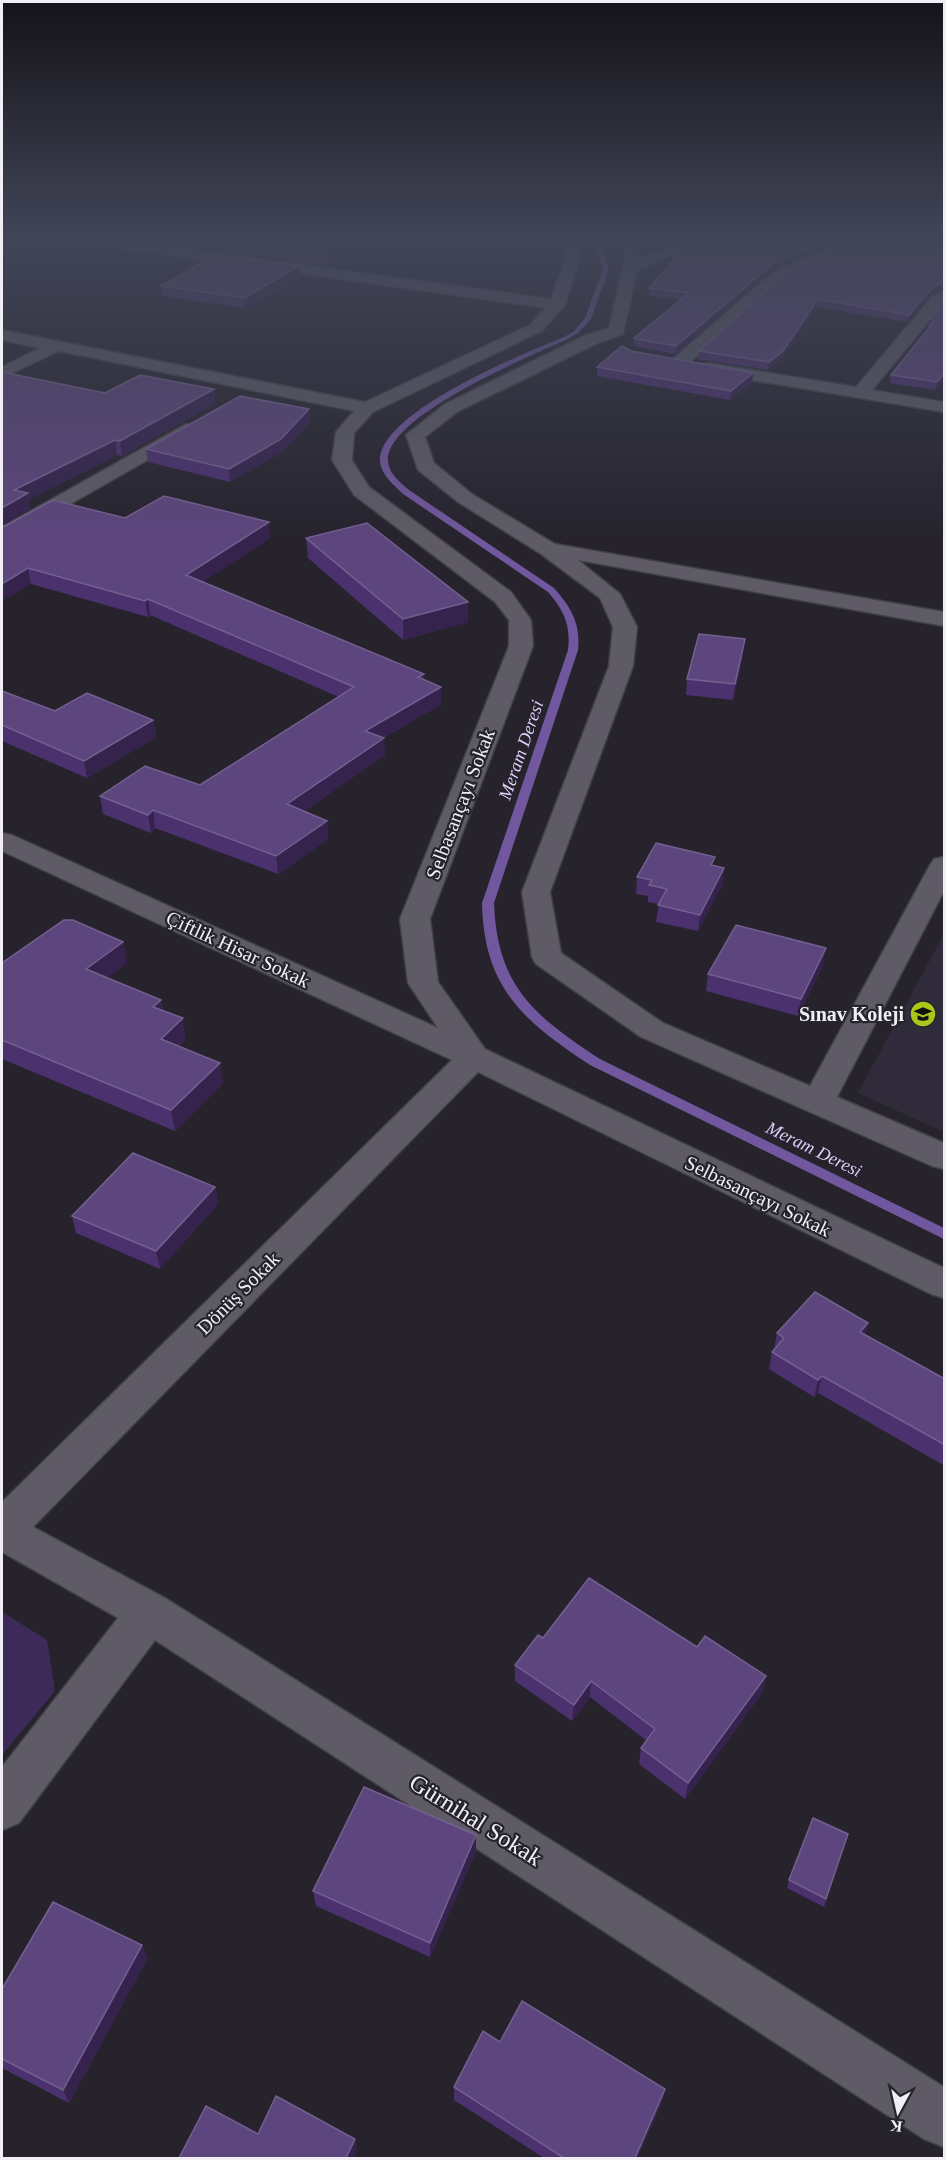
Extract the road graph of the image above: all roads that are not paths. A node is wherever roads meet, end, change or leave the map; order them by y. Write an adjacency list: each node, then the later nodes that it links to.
1 (7, 336): 6 (street)
2 (520, 336): 14 (street, Selbasançayı Sokak)
3 (614, 336): 17 (street)
4 (710, 336): 8 (street)
5 (909, 336): 11 (street)
6 (59, 345): 9 (street); 10 (street)
7 (661, 358): 8 (street)
8 (680, 362): 11 (street)
9 (2, 374)
10 (263, 386): 12 (street); 14 (street)
11 (860, 393): 13 (street)
12 (233, 403)
13 (945, 407)
14 (367, 408): 21 (street, Selbasançayı Sokak)
15 (203, 420): 16 (street)
16 (2, 535)
17 (549, 549): 18 (street); 22 (street)
18 (945, 619)
19 (2, 841): 21 (street, Çiftlik Hisar Sokak)
20 (945, 865): 22 (street)
21 (474, 1057): 24 (street, Selbasançayı Sokak); 25 (street, Dönüş Sokak)
22 (818, 1102): 23 (street)
23 (945, 1157)
24 (945, 1284)
25 (2, 1530): 26 (street, Gürnihal Sokak)
26 (149, 1612): 27 (street); 28 (street, Gürnihal Sokak)
27 (2, 1806)
28 (945, 2118)

